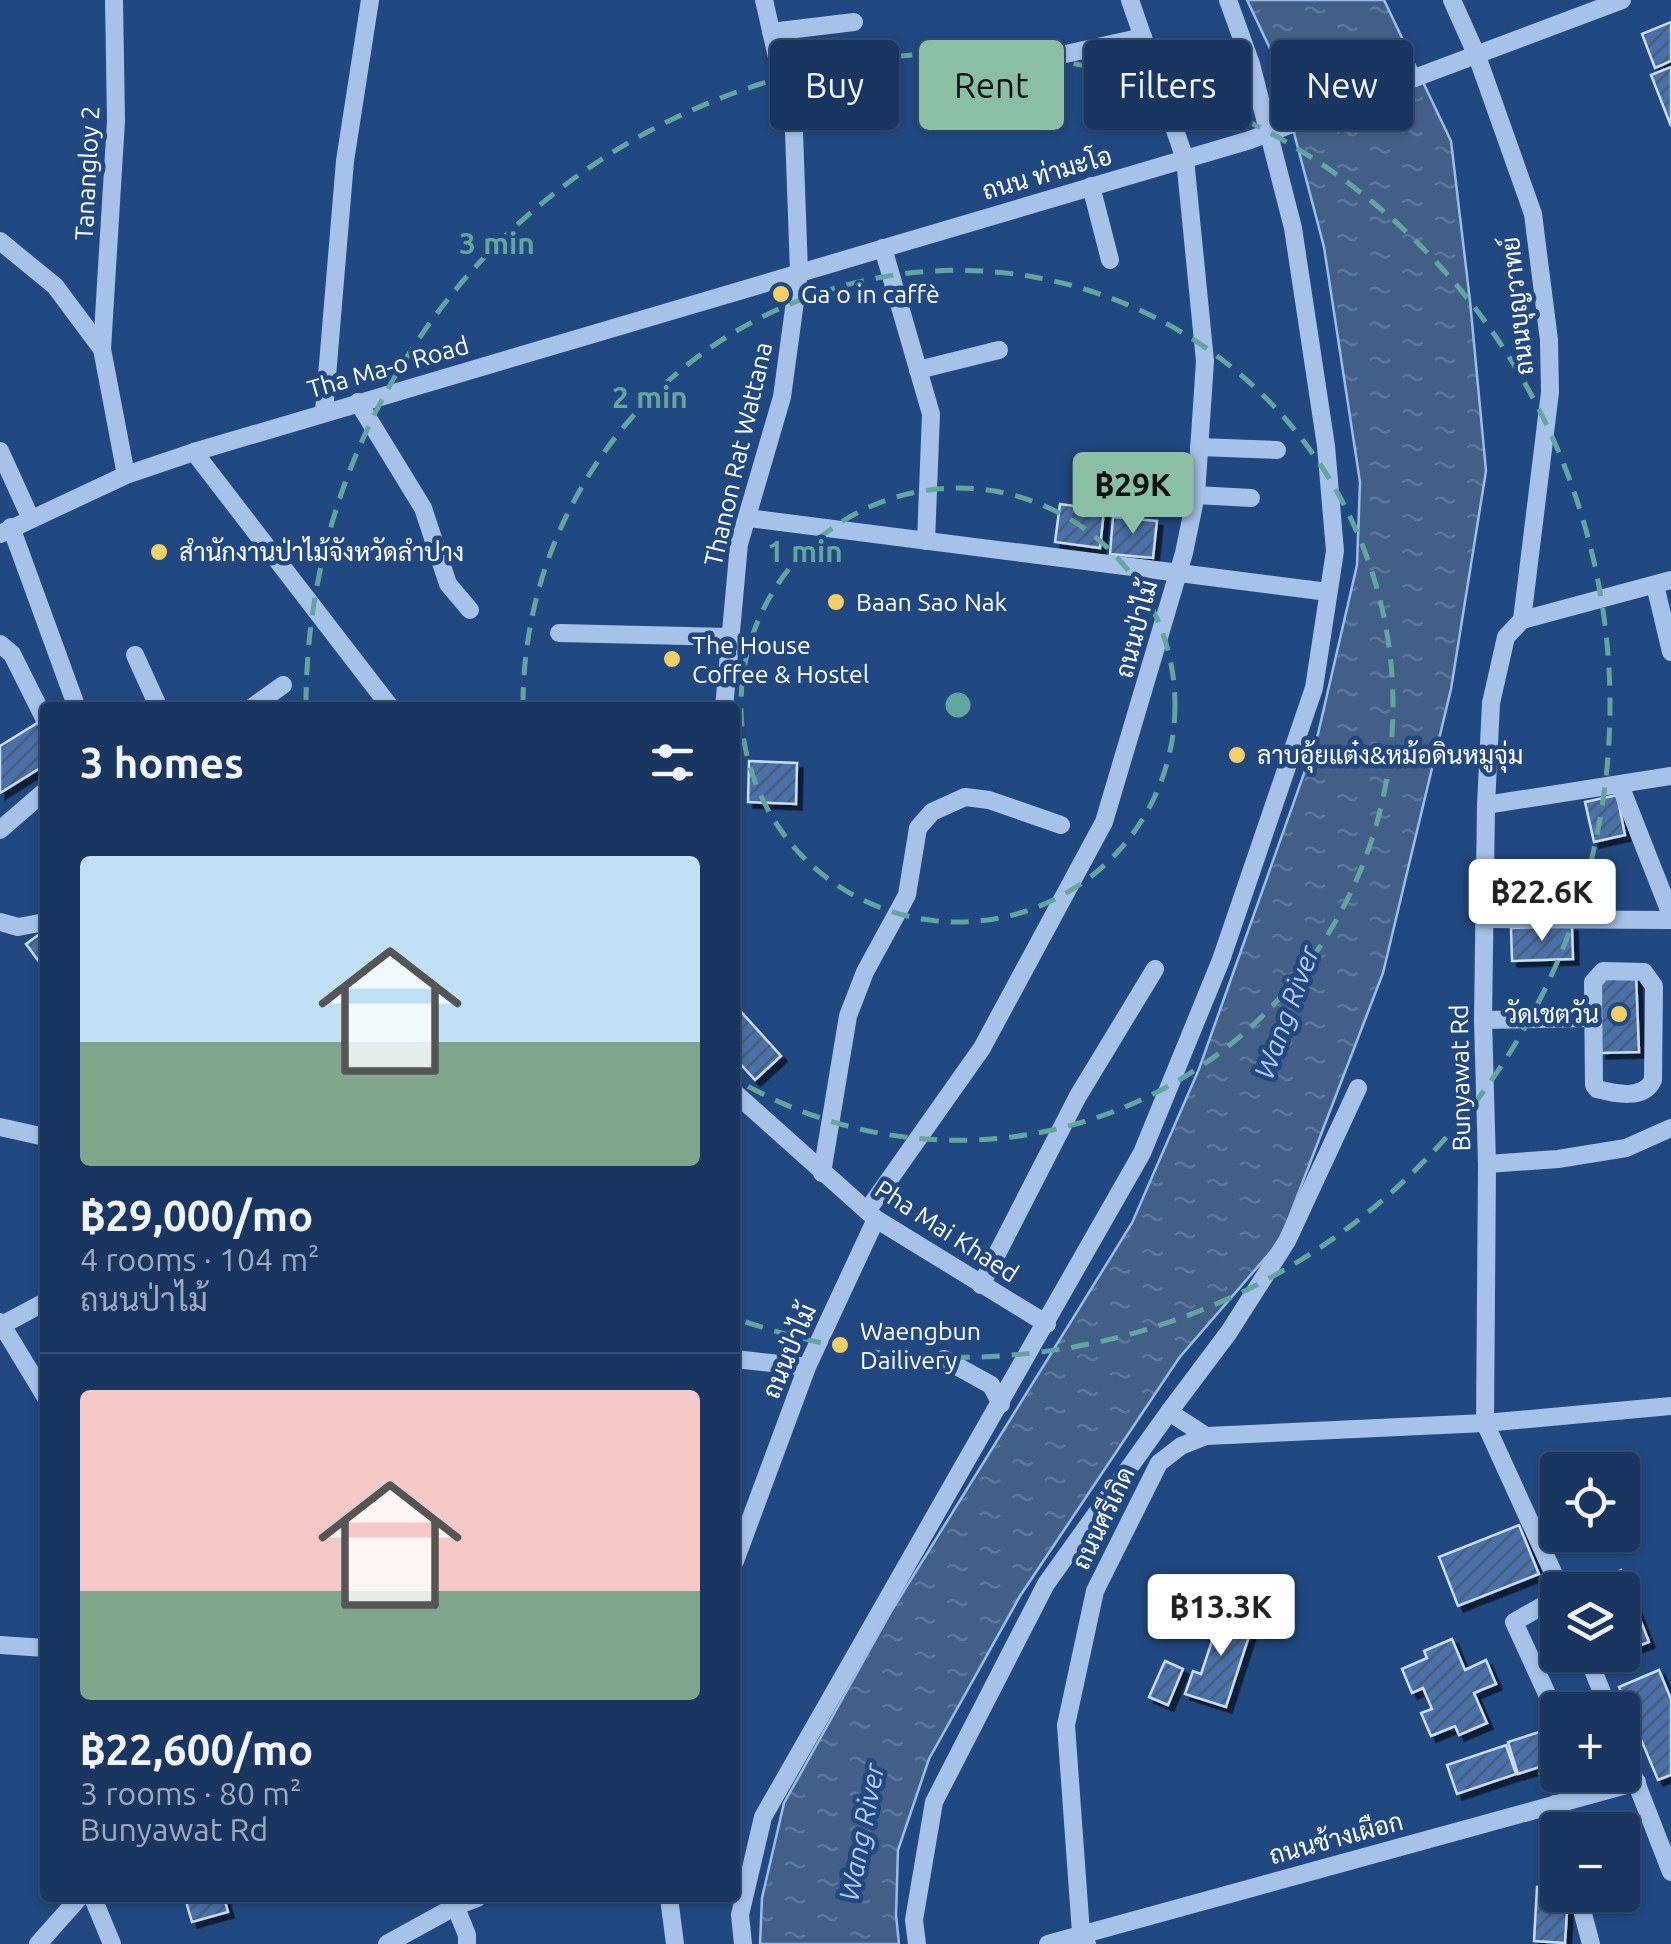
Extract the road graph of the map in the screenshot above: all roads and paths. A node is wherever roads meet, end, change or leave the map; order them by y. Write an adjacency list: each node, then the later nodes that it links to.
1 (114, 0): 19 (street, Tanangloy 2)
2 (370, 0): 23 (street)
3 (764, 0): 9 (street, Thanon Rat Wattana)
4 (1130, 0): 10 (street, ถนนป่าไม้)
5 (1228, 0): 39 (street)
6 (1452, 0): 12 (street, ถนนบุญวาทย์)
7 (1622, 0): 12 (street, ถนน ท่ามะโอ)
8 (854, 22): 9 (street)
9 (771, 32): 18 (street, Thanon Rat Wattana)
10 (1143, 36): 11 (street); 13 (street, ถนนป่าไม้)
11 (1064, 54)
12 (1477, 56): 13 (street, ถนน ท่ามะโอ); 41 (street, ถนนบุญวาทย์)
13 (1185, 159): 14 (street, ถนน ท่ามะโอ); 24 (street, ถนนป่าไม้)
14 (1091, 186): 16 (street, ถนน ท่ามะโอ); 17 (street)
15 (0, 240): 19 (street)
16 (883, 248): 18 (street, ถนน ท่ามะโอ); 21 (street)
17 (1110, 260)
18 (799, 272): 22 (street, Tha Ma-o Road); 34 (street, Thanon Rat Wattana)
19 (102, 349): 28 (street)
20 (999, 350): 21 (street)
21 (918, 370): 36 (street)
22 (358, 402): 23 (street, Tha Ma-o Road); 40 (street)
23 (324, 412): 26 (street, Tha Ma-o Road)
24 (1199, 448): 25 (street); 29 (street, ถนนป่าไม้)
25 (1277, 450)
26 (194, 452): 28 (street, Tha Ma-o Road); 51 (street)
27 (2, 461): 33 (street)
28 (126, 474): 33 (street, Tha Ma-o Road)
29 (1196, 495): 30 (street); 32 (street, ถนนป่าไม้)
30 (1251, 498)
31 (1114, 510): 32 (path)
32 (1192, 516): 37 (street, ถนนป่าไม้)
33 (30, 517): 35 (street, Tha Ma-o Road)
34 (748, 518): 36 (street); 43 (street, Thanon Rat Wattana)
35 (5, 530): 48 (street)
36 (926, 541): 37 (street)
37 (1177, 573): 39 (street); 74 (street, ถนนป่าไม้)
38 (1663, 582): 41 (street); 45 (street)
39 (1328, 592): 78 (street)
40 (470, 610)
41 (1522, 620): 57 (street, Bunyawat Rd)
42 (560, 633): 43 (street)
43 (729, 637): 52 (street, Thanon Rat Wattana)
44 (0, 644): 53 (street)
45 (1671, 652)
46 (136, 655): 49 (street)
47 (283, 685): 50 (street)
48 (75, 702)
49 (157, 702)
50 (260, 702)
51 (385, 702)
52 (724, 702)
53 (40, 710)
54 (1671, 776): 55 (street)
55 (1620, 785): 57 (street); 61 (street)
56 (40, 796): 59 (street)
57 (1486, 805): 60 (street, Bunyawat Rd)
58 (1062, 825): 73 (street)
59 (0, 830)
60 (1484, 918): 61 (street); 66 (street, Bunyawat Rd)
61 (1671, 918)
62 (0, 922): 63 (street)
63 (40, 923)
64 (1156, 970): 75 (street)
65 (1592, 1018): 65 (street); 66 (street)
66 (1483, 1020): 72 (street, Bunyawat Rd)
67 (1358, 1088): 85 (street)
68 (740, 1098): 73 (street, Pha Mai Khaed)
69 (0, 1128): 71 (street)
70 (1671, 1128): 72 (street)
71 (40, 1136)
72 (1487, 1164): 86 (street, Bunyawat Rd)
73 (822, 1173): 74 (street, Pha Mai Khaed)
74 (871, 1215): 75 (street, Pha Mai Khaed); 81 (street, ถนนป่าไม้)
75 (981, 1284): 78 (street, Pha Mai Khaed)
76 (40, 1304): 77 (street)
77 (1, 1323): 82 (street)
78 (1047, 1324): 83 (street)
79 (944, 1359): 83 (street)
80 (740, 1360): 81 (street)
81 (807, 1367): 88 (street, ถนนป่าไม้)
82 (40, 1388)
83 (1001, 1404): 110 (street)
84 (1671, 1406): 86 (street, ถนนศรีเกิด)
85 (1169, 1412): 87 (street); 111 (street)
86 (1485, 1423): 87 (street, ถนนศรีเกิด); 89 (street)
87 (1206, 1436): 104 (street, ถนนศรีเกิด)
88 (740, 1548)
89 (1553, 1572)
90 (1540, 1607): 93 (street)
91 (0, 1645): 92 (street)
92 (40, 1648)
93 (1546, 1692)
94 (1599, 1792): 96 (street, ถนนช้างเผือก)
95 (1640, 1792): 98 (street)
96 (1555, 1804): 97 (street); 104 (street, ถนนช้างเผือก)
97 (1557, 1812)
98 (1671, 1872)
99 (75, 1902): 105 (street)
100 (95, 1902): 106 (street)
101 (454, 1902): 107 (street); 108 (street)
102 (670, 1902): 109 (street)
103 (1583, 1912): 113 (street)
104 (1084, 1939): 112 (street, ถนนช้างเผือก)
105 (38, 1944)
106 (112, 1944)
107 (387, 1944)
108 (467, 1944)
109 (675, 1944)
110 (742, 1944)
111 (917, 1944)
112 (1048, 1944)
113 (1591, 1944)

